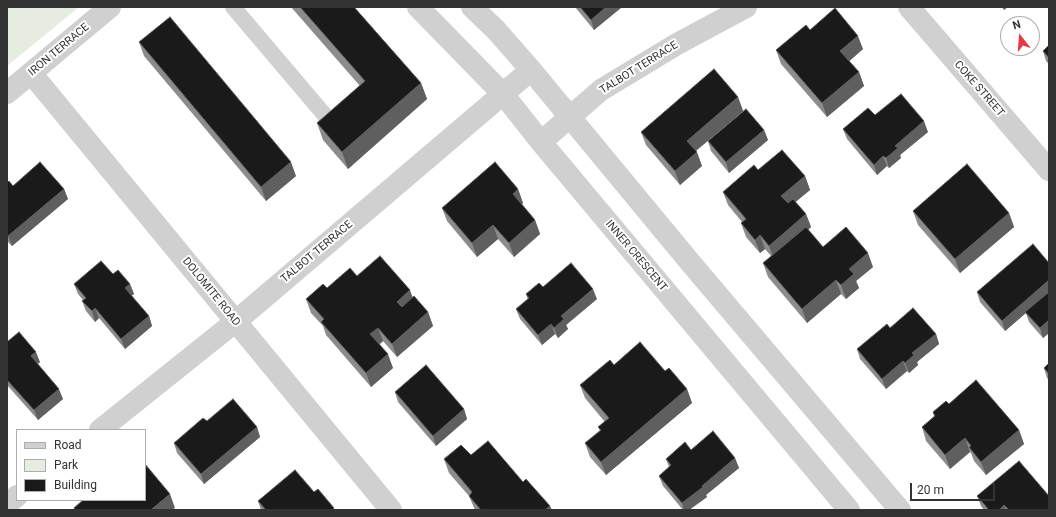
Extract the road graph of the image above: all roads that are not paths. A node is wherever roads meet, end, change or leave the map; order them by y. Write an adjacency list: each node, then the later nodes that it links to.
1 (110, 7): 8 (street, IRON TERRACE)
2 (232, 7): 12 (lane)
3 (418, 7): 10 (street, INNER CRESCENT)
4 (472, 7): 7 (street)
5 (746, 7): 11 (street, TALBOT TERRACE)
6 (909, 7): 14 (street, COKE STREET)
7 (531, 70): 10 (street, TALBOT TERRACE); 11 (street)
8 (31, 73): 9 (street, IRON TERRACE); 15 (street, DOLOMITE ROAD)
9 (7, 93)
10 (503, 94): 13 (street, INNER CRESCENT); 15 (street, TALBOT TERRACE)
11 (570, 116): 13 (street, TALBOT TERRACE); 21 (street)
12 (328, 119)
13 (541, 142): 20 (street, INNER CRESCENT)
14 (1049, 170)
15 (236, 322): 16 (street, TALBOT TERRACE); 19 (street, DOLOMITE ROAD)
16 (101, 429)
17 (16, 497): 18 (street)
18 (7, 504)
19 (391, 510)
20 (849, 510)
21 (900, 510)

